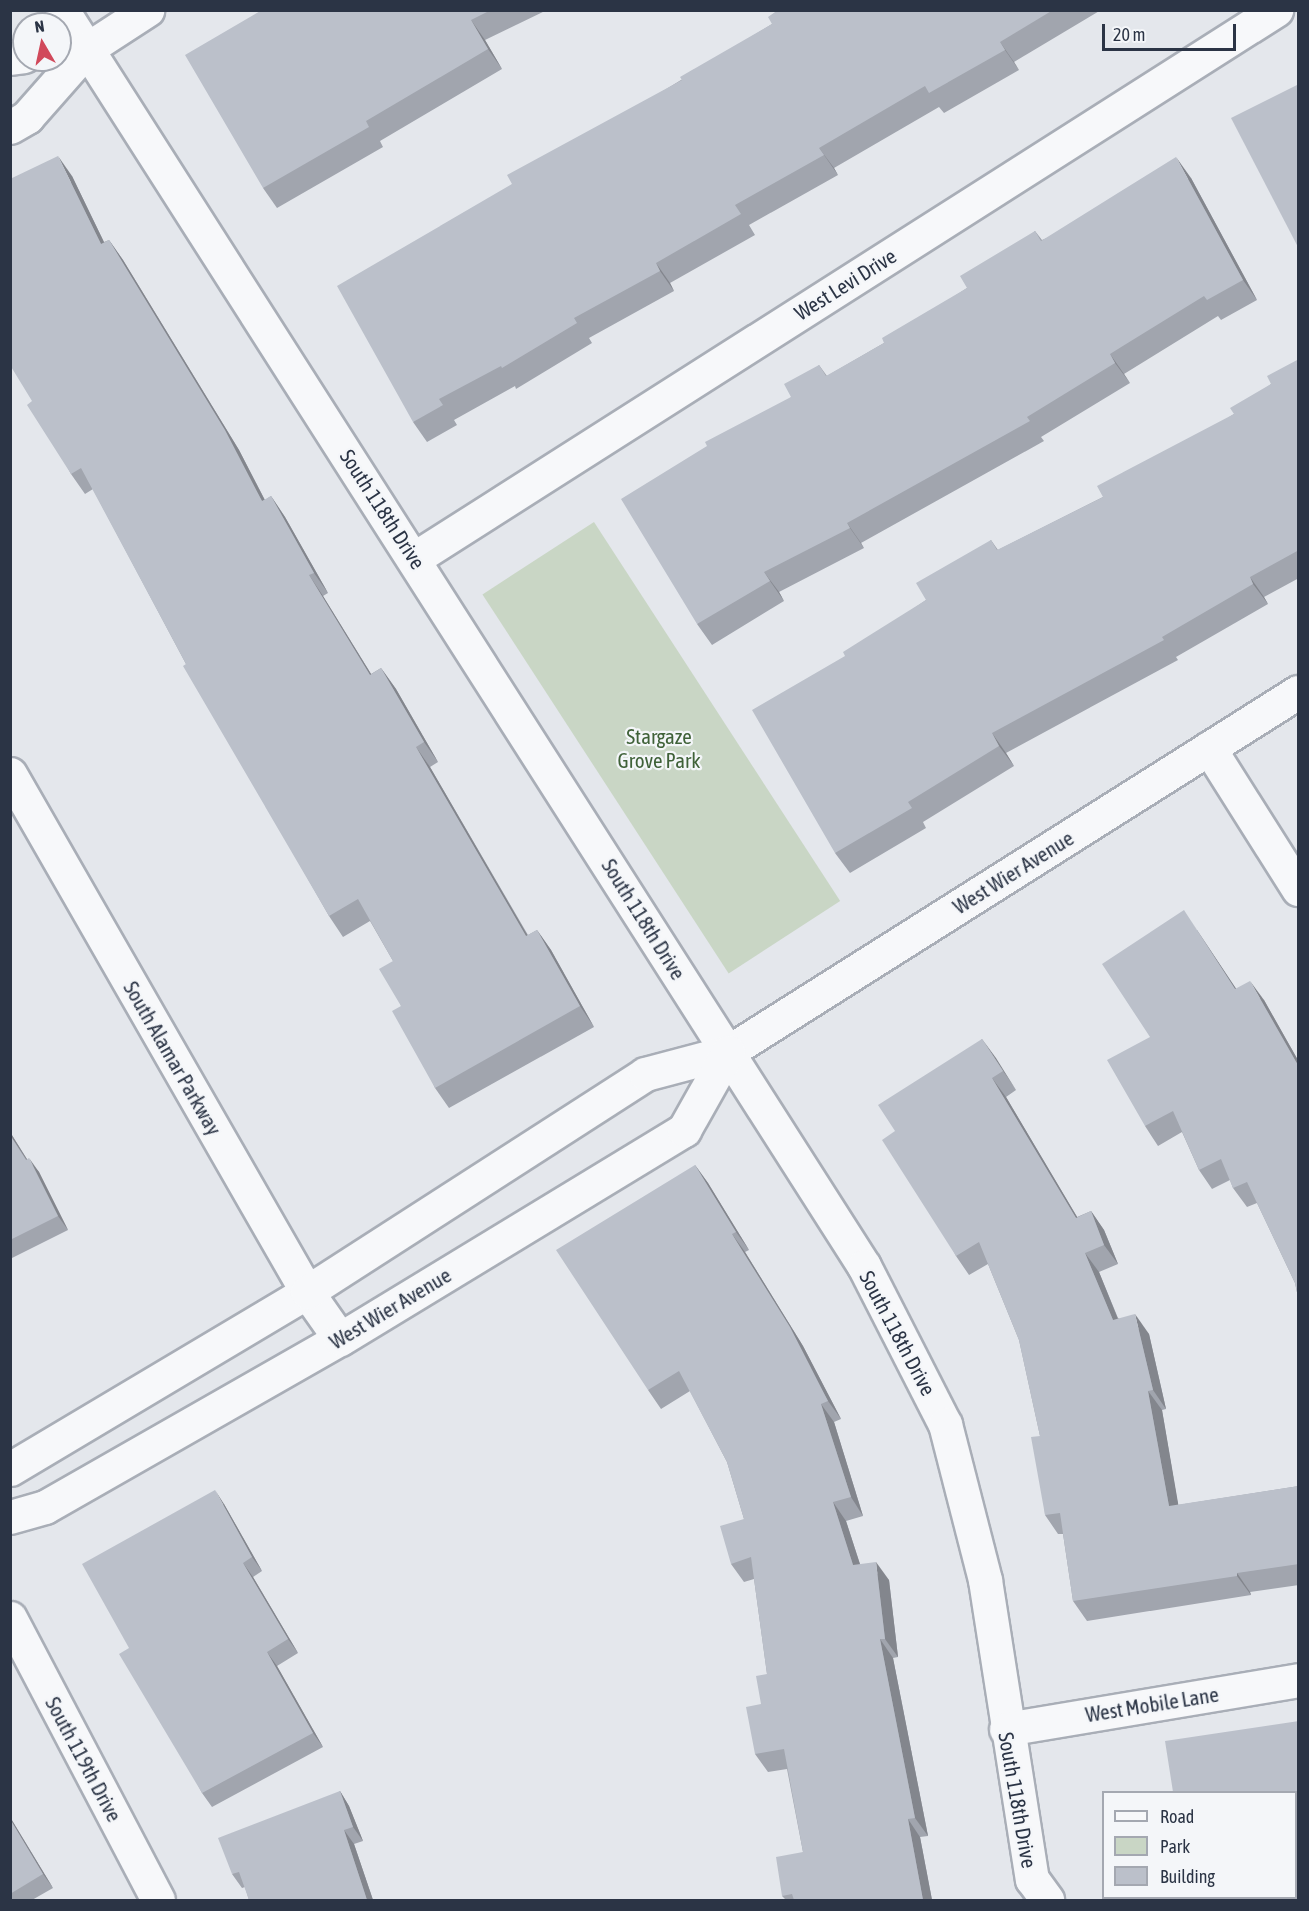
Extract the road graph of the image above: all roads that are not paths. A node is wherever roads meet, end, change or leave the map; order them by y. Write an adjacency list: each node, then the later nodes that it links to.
1 (62, 10): 4 (street, South 118th Drive)
2 (147, 10): 4 (street)
3 (1276, 10): 6 (street, West Levi Drive)
4 (74, 51): 5 (street); 6 (street, South 118th Drive)
5 (10, 127)
6 (415, 558): 11 (street, South 118th Drive)
7 (1299, 692): 8 (street, West Wier Avenue)
8 (1209, 748): 10 (street); 11 (street, West Wier Avenue)
9 (10, 774): 12 (street, South Alamar Parkway)
10 (1299, 889)
11 (728, 1053): 12 (street, West Wier Avenue); 13 (street, West Wier Avenue); 18 (street, South 118th Drive)
12 (307, 1292): 13 (street, South Alamar Parkway); 14 (street, West Wier Avenue)
13 (340, 1339): 15 (street, West Wier Avenue)
14 (10, 1469)
15 (10, 1518)
16 (10, 1618): 19 (street, South 119th Drive)
17 (1299, 1680): 18 (street, West Mobile Lane)
18 (1006, 1728): 20 (street, South 118th Drive)
19 (158, 1900)
20 (1047, 1900)

